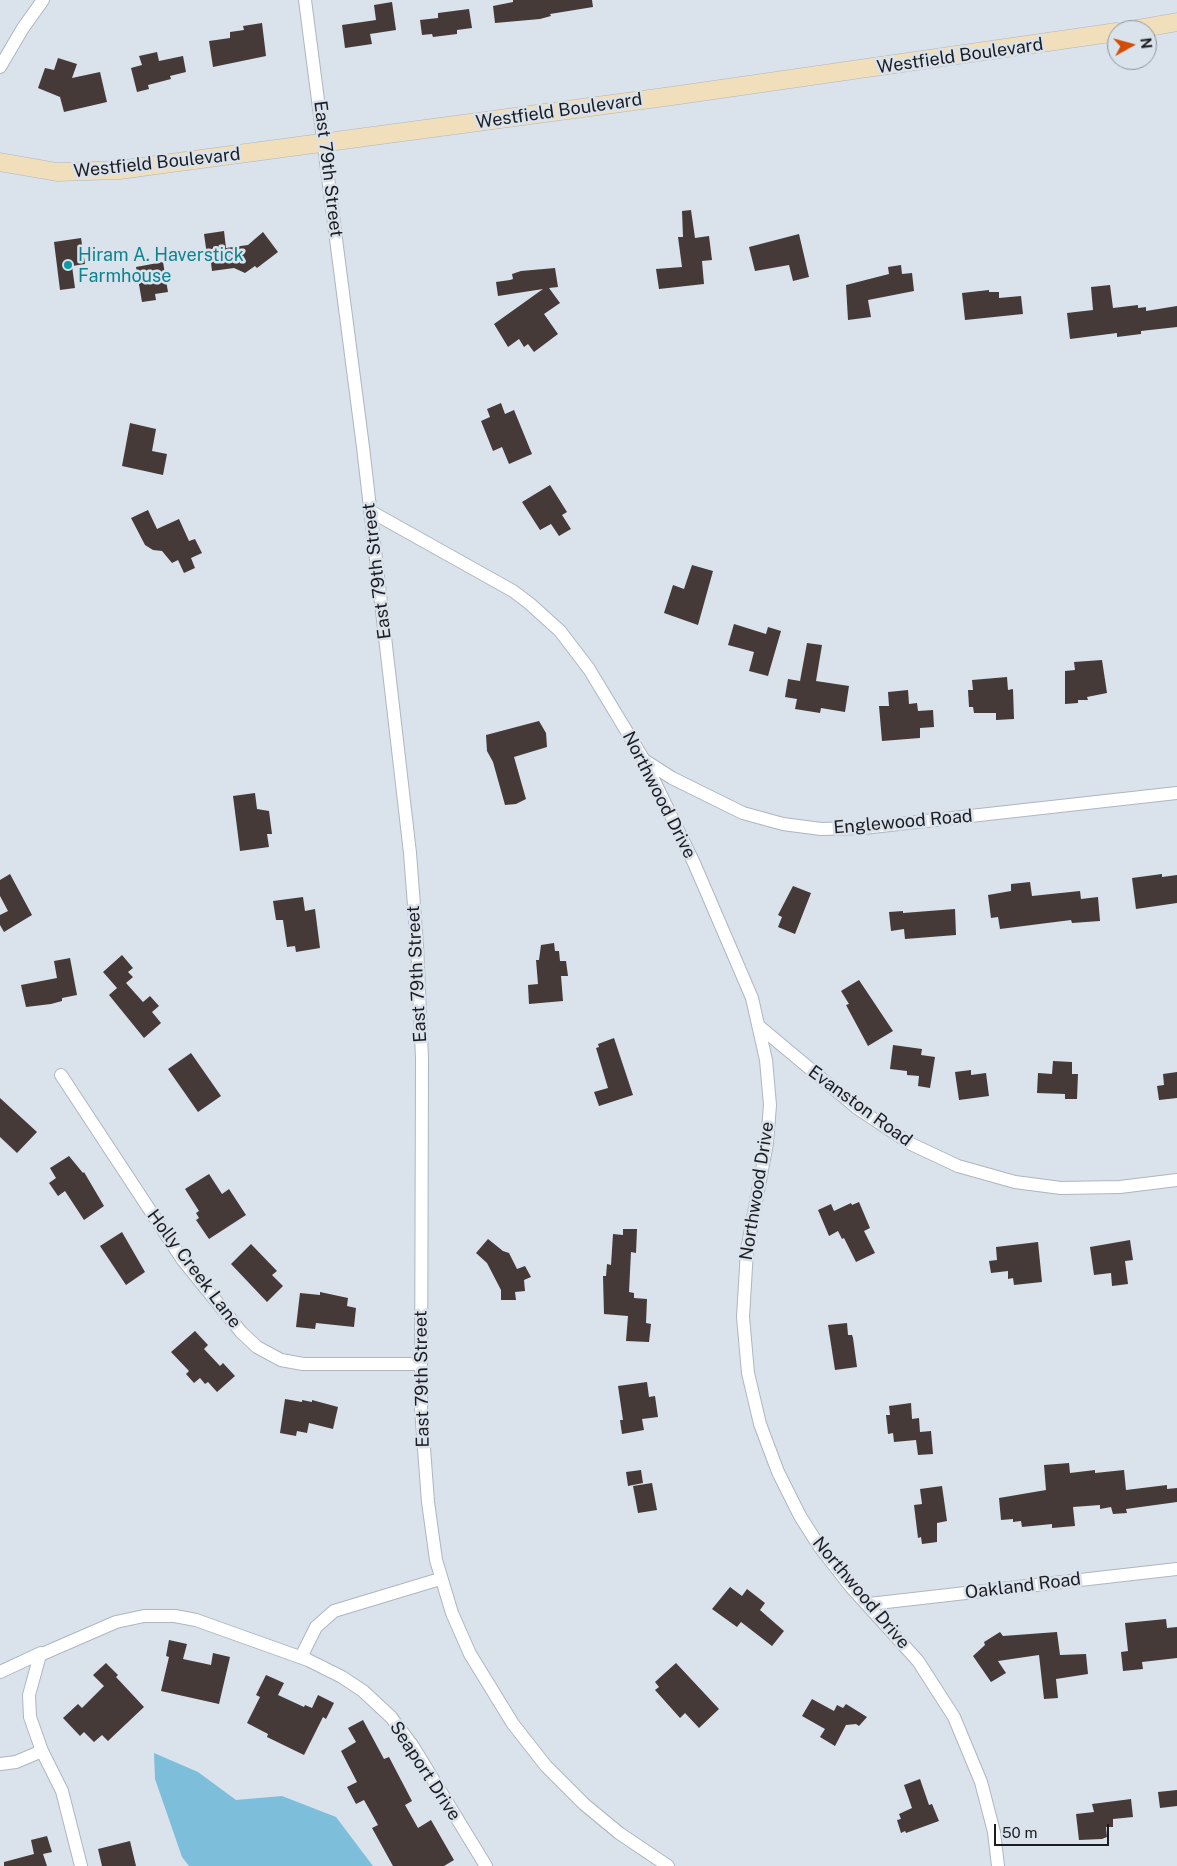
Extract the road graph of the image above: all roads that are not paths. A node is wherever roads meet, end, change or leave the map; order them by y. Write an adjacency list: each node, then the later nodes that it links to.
1 (44, 0): 6 (street)
2 (305, 0): 7 (street, East 79th Street)
3 (1177, 22): 4 (street)
4 (1157, 25)
5 (1107, 33): 7 (street, Westfield Boulevard)
6 (0, 66)
7 (325, 143): 8 (street, Westfield Boulevard); 9 (street, East 79th Street)
8 (0, 162)
9 (370, 511): 10 (street, Northwood Drive); 15 (street, East 79th Street)
10 (644, 760): 11 (street, Englewood Road); 12 (street, Northwood Drive)
11 (1177, 793)
12 (760, 1027): 14 (street, Evanston Road); 18 (street, Northwood Drive)
13 (61, 1075): 15 (street, Holly Creek Lane)
14 (1177, 1180)
15 (419, 1364): 17 (street, East 79th Street)
16 (1177, 1568): 18 (street, Oakland Road)
17 (440, 1579): 20 (street); 26 (street, East 79th Street)
18 (869, 1604): 27 (street, Northwood Drive)
19 (41, 1653): 20 (street, Seaport Drive); 21 (street, Seaport Drive); 22 (street)
20 (301, 1657): 25 (street, Seaport Drive)
21 (0, 1672)
22 (42, 1751): 23 (street); 24 (street)
23 (0, 1764)
24 (81, 1866)
25 (486, 1866)
26 (668, 1866)
27 (998, 1866)

